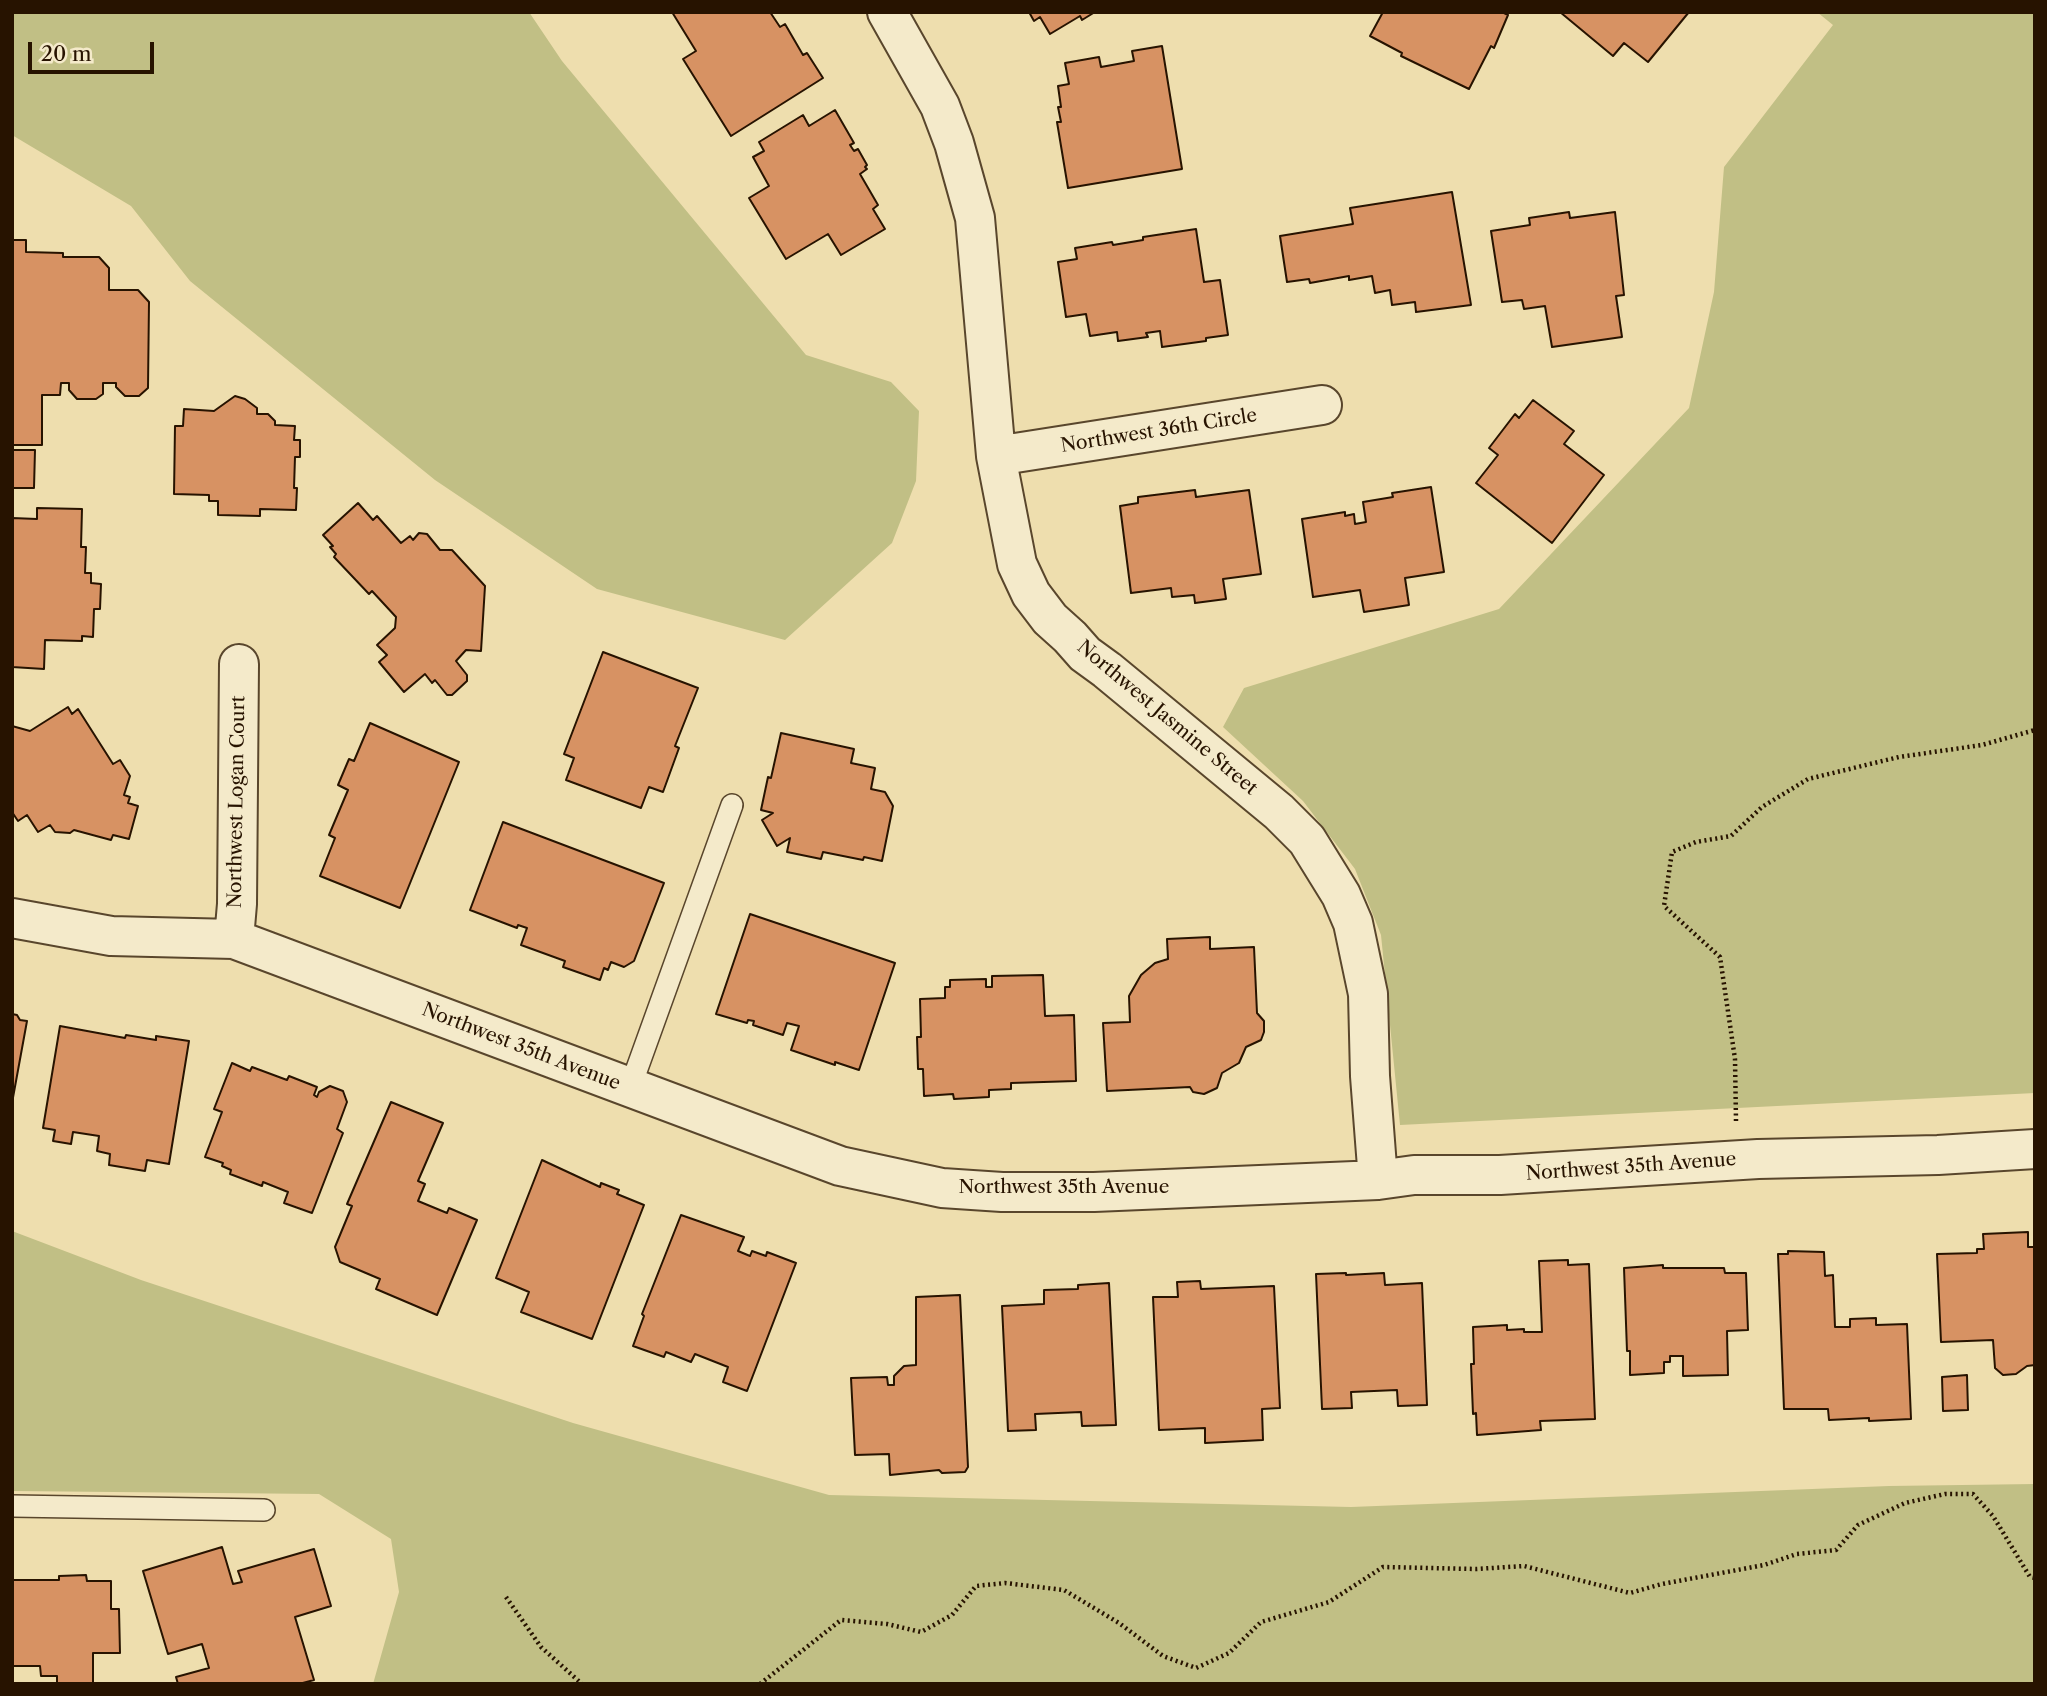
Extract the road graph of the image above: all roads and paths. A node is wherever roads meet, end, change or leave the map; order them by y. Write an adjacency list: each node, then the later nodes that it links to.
1 (887, 12): 3 (street, Northwest Jasmine Street)
2 (1322, 405): 3 (street, Northwest 36th Circle)
3 (996, 456): 12 (street, Northwest Jasmine Street)
4 (239, 664): 8 (street, Northwest Logan Court)
5 (2035, 730): 11 (path)
6 (732, 805): 9 (lane)
7 (12, 918): 8 (street, Northwest 35th Avenue)
8 (234, 939): 9 (street, Northwest 35th Avenue)
9 (630, 1088): 12 (street, Northwest 35th Avenue)
10 (2035, 1149): 11 (street, Northwest 35th Avenue)
11 (1737, 1161): 12 (street, Northwest 35th Avenue)
12 (1378, 1180)
13 (12, 1506): 14 (lane)
14 (264, 1510)
15 (2035, 1578): 18 (path)
16 (506, 1597): 17 (path)
17 (582, 1684)
18 (760, 1684)

